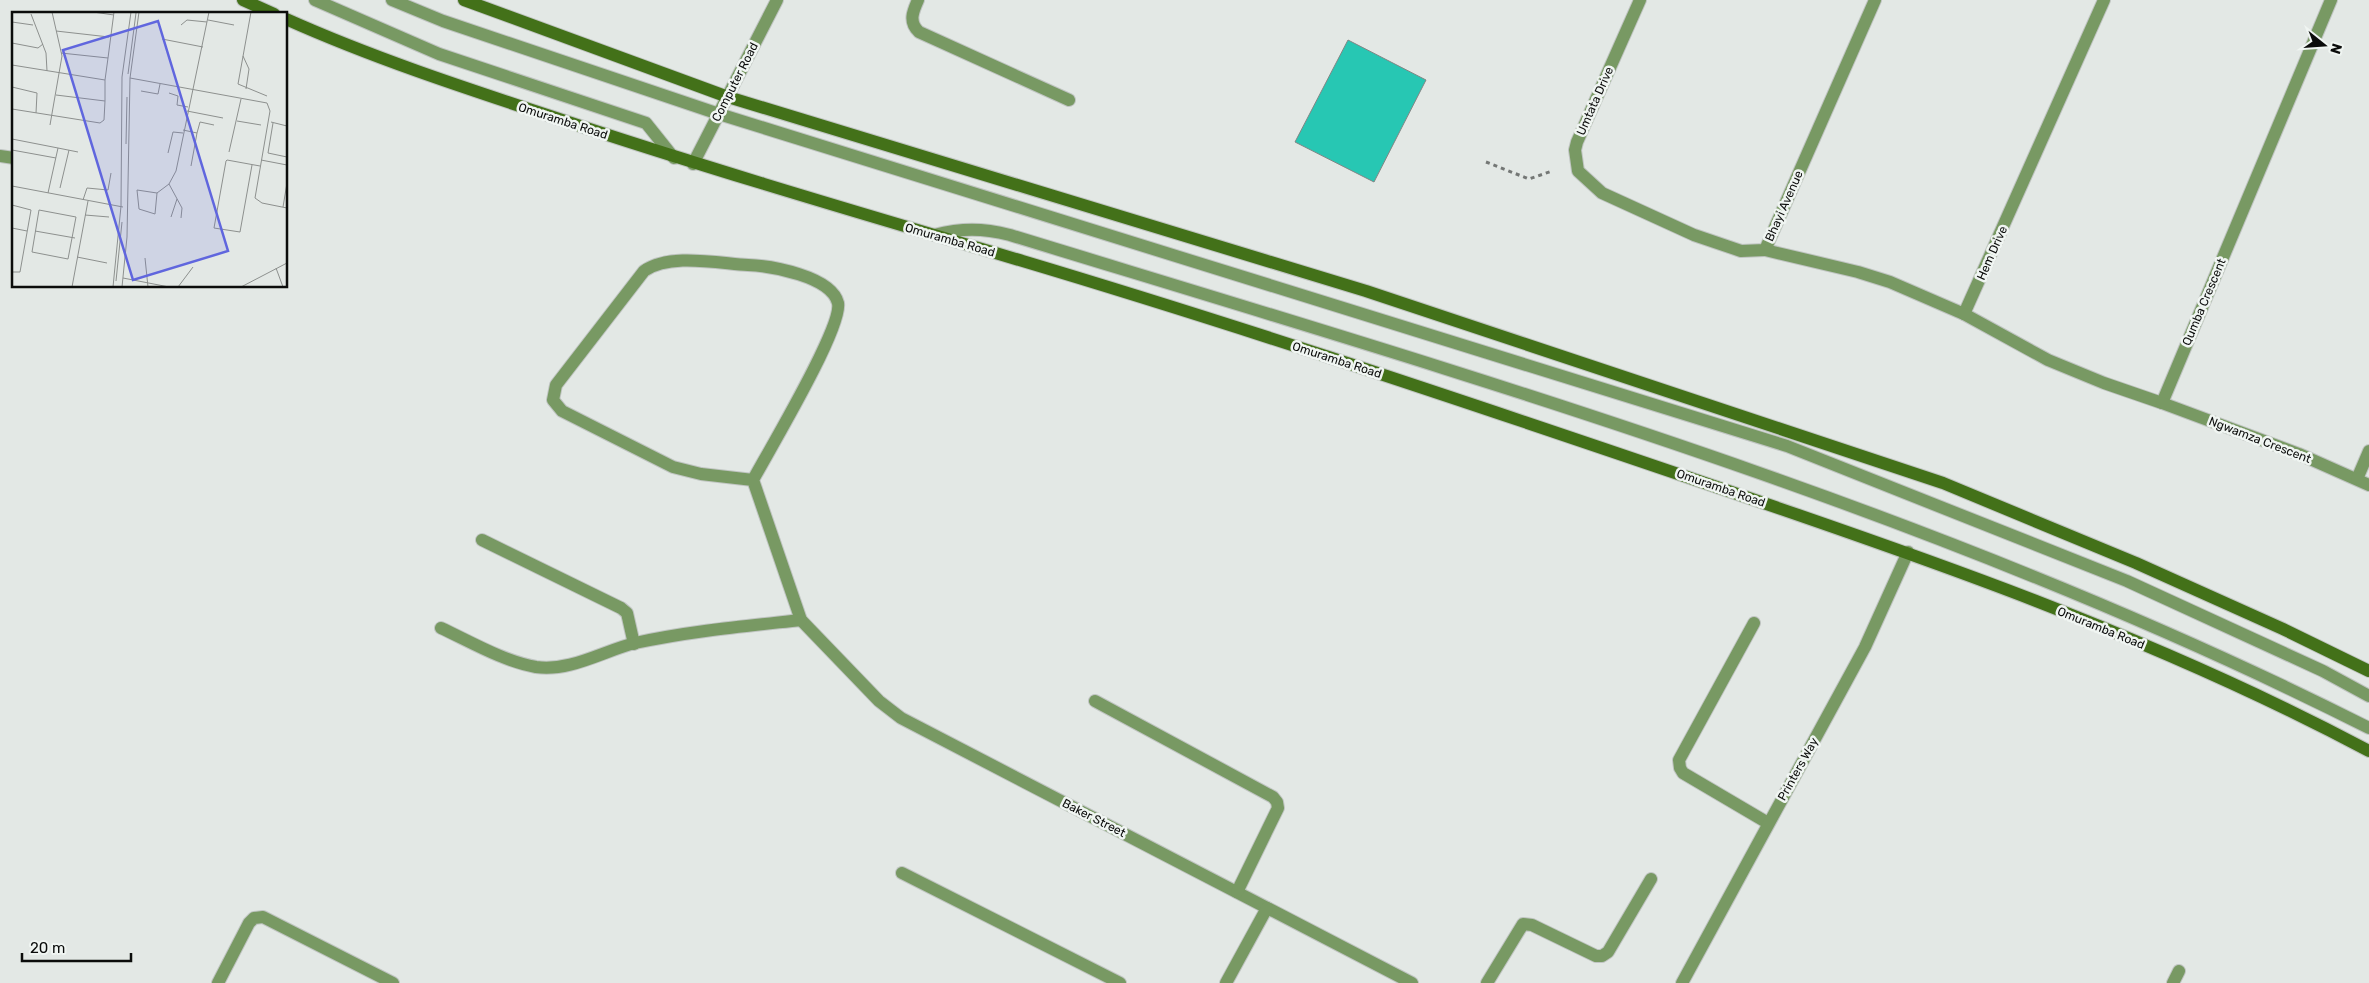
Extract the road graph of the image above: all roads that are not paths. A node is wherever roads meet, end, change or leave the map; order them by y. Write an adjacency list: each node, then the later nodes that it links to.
1 (243, 0): 11 (main road)
2 (316, 0): 16 (street)
3 (392, 0): 15 (street)
4 (464, 0): 13 (main road)
5 (777, 0): 13 (street, Computer Road)
6 (918, 0): 14 (street)
7 (1640, 0): 18 (street, Umtata Drive)
8 (1875, 0): 20 (street, Bhayi Avenue)
9 (2104, 0): 21 (street, Hem Drive)
10 (2331, 0): 22 (street, Qumba Crescent)
11 (270, 12)
12 (288, 20): 16 (main road, Omuramba Road)
13 (728, 97): 15 (street, Computer Road); 33 (main road)
14 (1069, 100)
15 (719, 114): 17 (street, Computer Road); 34 (street)
16 (674, 158): 17 (main road, Omuramba Road)
17 (694, 164): 19 (main road, Omuramba Road)
18 (1578, 171): 20 (street, Bhayi Avenue)
19 (934, 235): 28 (main road, Omuramba Road); 36 (street)
20 (1765, 250): 21 (street)
21 (1964, 314): 22 (street)
22 (2162, 403): 24 (street, Ngwamza Crescent)
23 (2369, 451): 24 (street)
24 (2357, 479): 26 (street, Ngwamza Crescent)
25 (753, 480): 25 (street); 29 (street)
26 (2369, 485)
27 (482, 540): 32 (street)
28 (1908, 552): 37 (main road, Omuramba Road); 38 (street, Printers Way)
29 (801, 620): 32 (street); 41 (street, Baker Street)
30 (1754, 624): 38 (street)
31 (441, 628): 32 (street)
32 (634, 644)
33 (2369, 671)
34 (2369, 696)
35 (1095, 701): 41 (street)
36 (2369, 728)
37 (2369, 751)
38 (1768, 823): 50 (street, Printers Way)
39 (902, 874): 46 (street)
40 (1651, 878): 49 (street)
41 (1237, 892): 42 (street, Baker Street)
42 (1267, 908): 47 (street); 48 (street, Baker Street)
43 (2179, 971): 51 (street)
44 (218, 983): 45 (street)
45 (393, 983)
46 (1120, 983)
47 (1226, 983)
48 (1412, 983)
49 (1487, 983)
50 (1682, 983)
51 (2173, 983)

